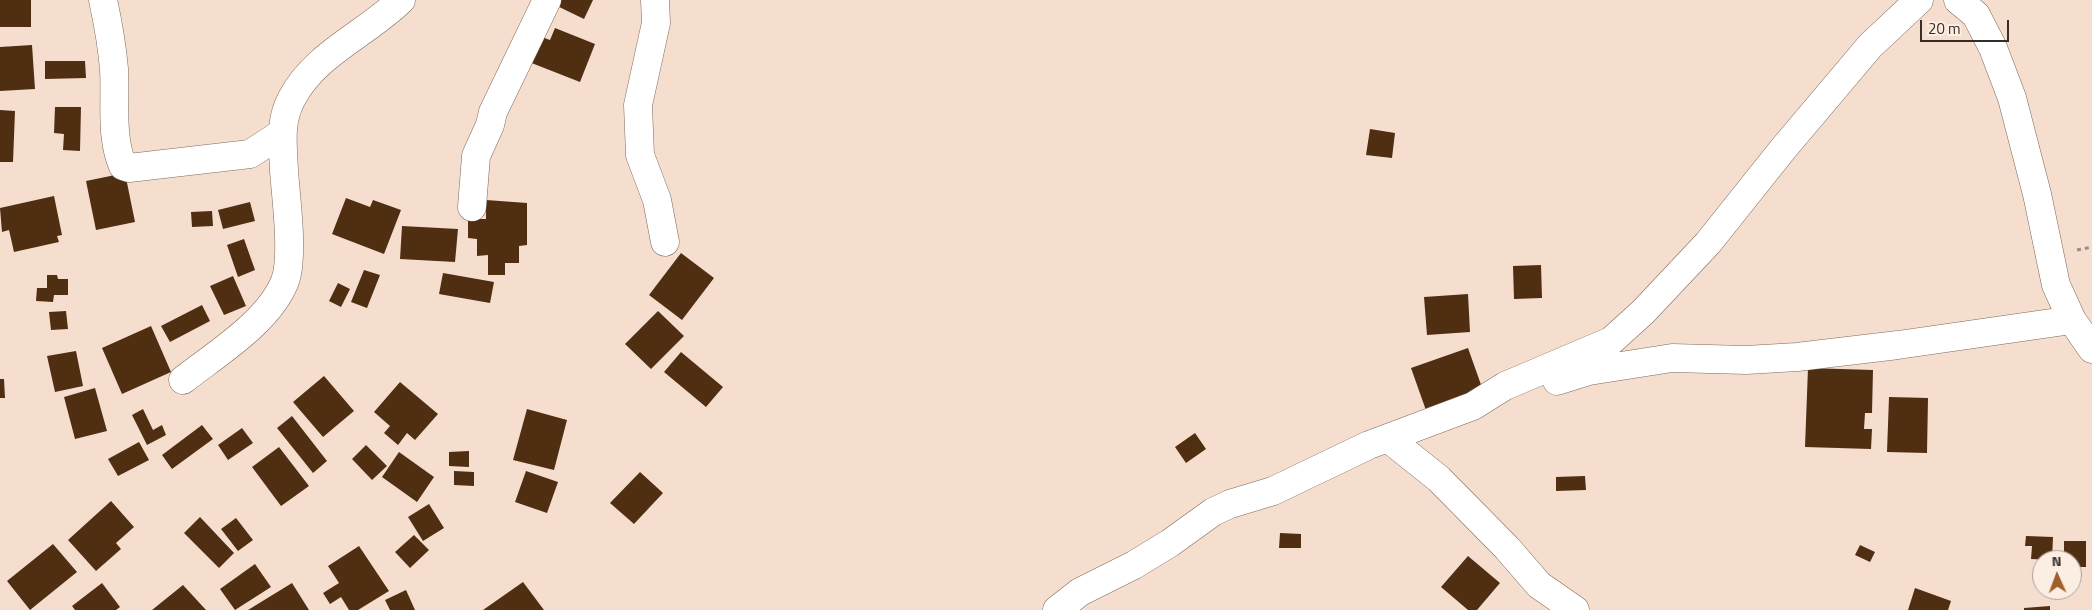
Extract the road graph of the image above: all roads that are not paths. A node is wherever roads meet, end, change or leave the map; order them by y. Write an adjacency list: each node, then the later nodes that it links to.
1 (103, 0): 7 (street)
2 (401, 0): 7 (street)
3 (547, 0): 8 (street)
4 (655, 0): 9 (street)
5 (1918, 0): 13 (street)
6 (1958, 0): 10 (street)
7 (282, 133): 12 (street)
8 (472, 207)
9 (665, 242)
10 (2072, 320): 11 (street); 13 (street)
11 (2092, 349)
12 (183, 380)
13 (1492, 394): 14 (street)
14 (1389, 438): 15 (street); 16 (street)
15 (1057, 610)
16 (1575, 610)

